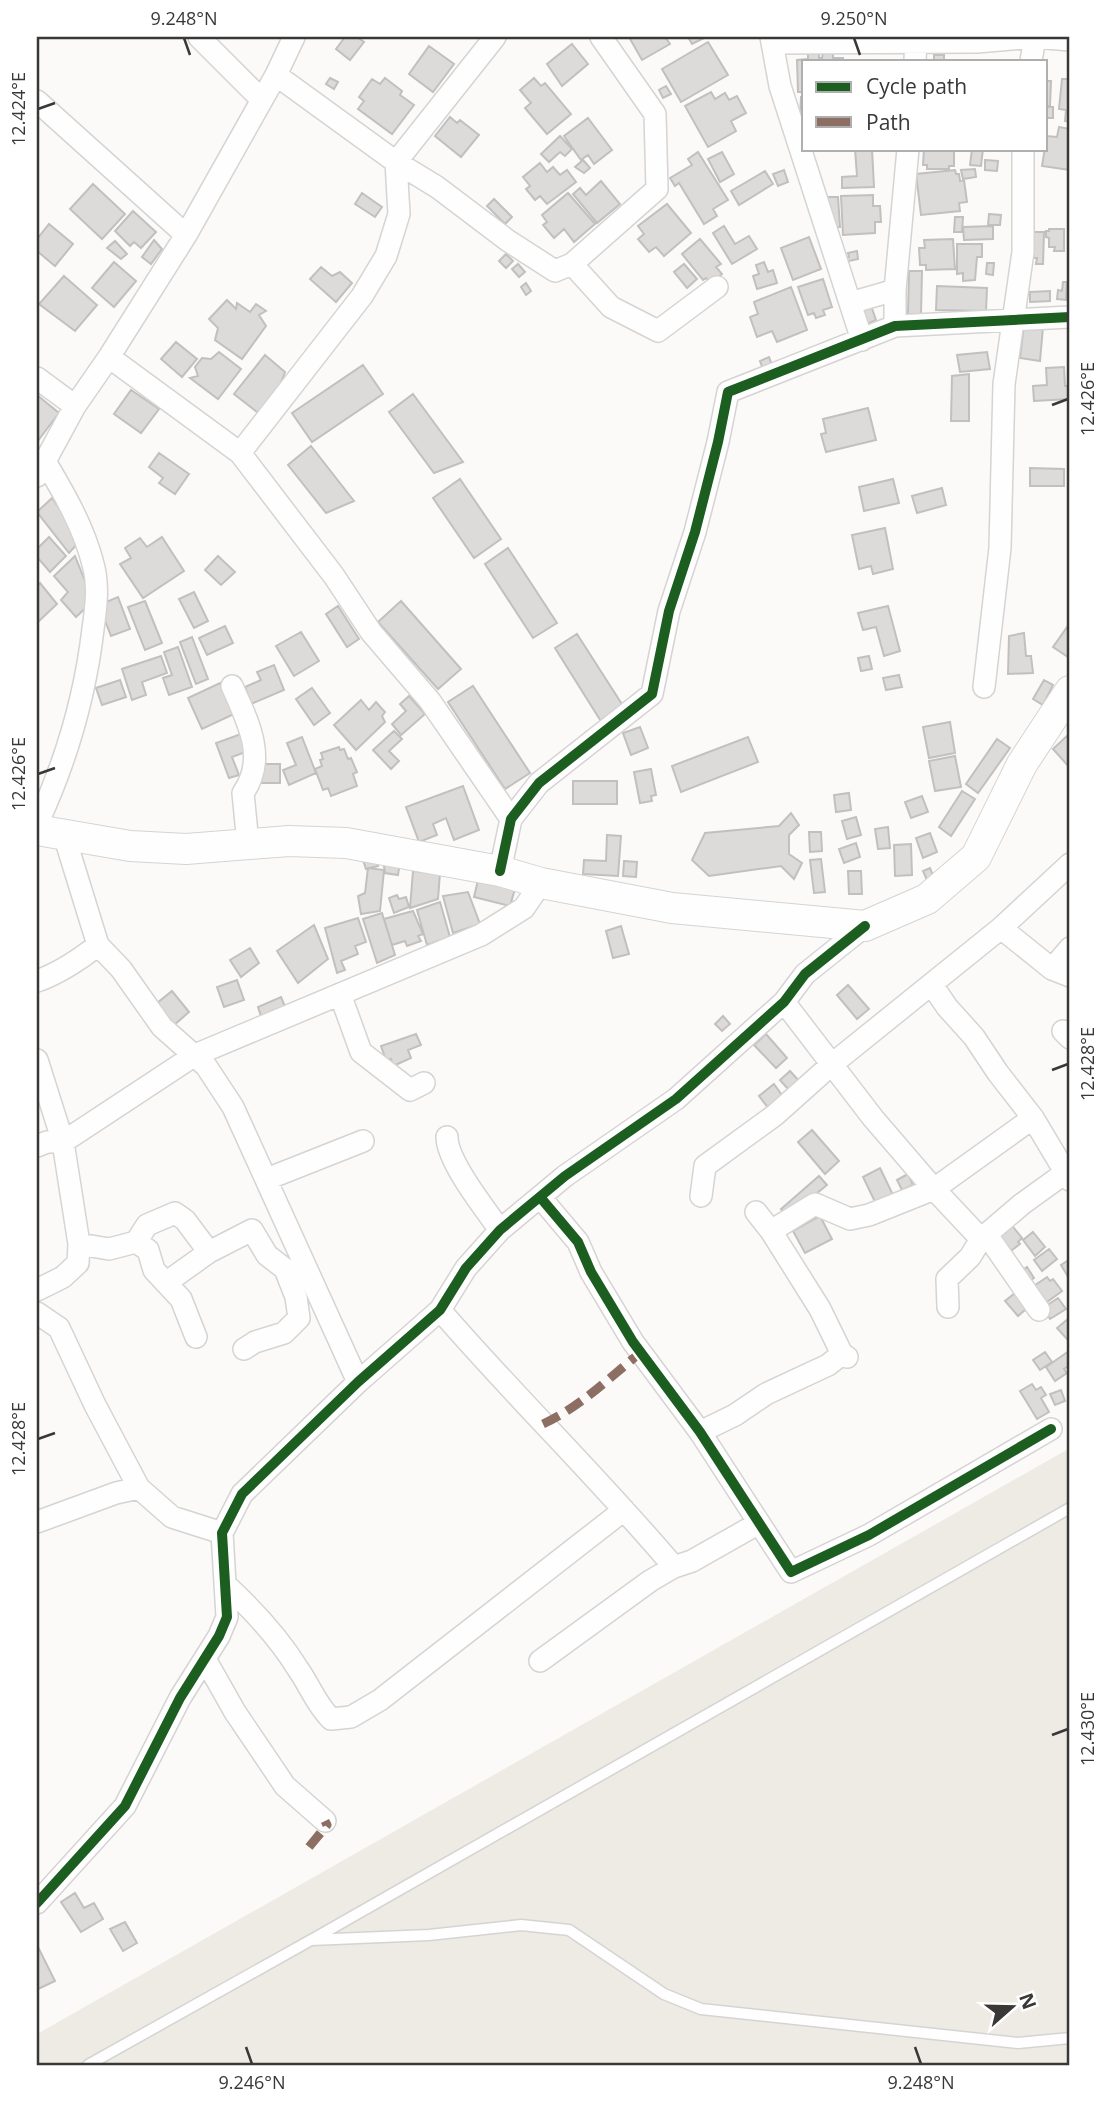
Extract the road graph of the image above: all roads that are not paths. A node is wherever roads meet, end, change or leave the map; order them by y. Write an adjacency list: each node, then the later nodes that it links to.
1 (199, 37): 11 (street)
2 (294, 37): 10 (street)
3 (495, 37): 15 (street)
4 (600, 37): 17 (street)
5 (1035, 37): 7 (street); 8 (street); 9 (street)
6 (772, 40): 8 (street); 20 (street)
7 (1070, 40)
8 (916, 46)
9 (1031, 60)
10 (276, 75): 11 (street); 15 (street)
11 (261, 100): 16 (street)
12 (37, 101): 16 (street)
13 (908, 150): 19 (street)
14 (1023, 150): 22 (street)
15 (396, 162): 17 (street); 28 (street)
16 (186, 235): 25 (street)
17 (572, 264): 18 (street)
18 (717, 287)
19 (895, 290): 20 (street); 23 (street)
20 (850, 303): 24 (street)
21 (1070, 317): 22 (street)
22 (1013, 320): 23 (street); 31 (street)
23 (895, 326): 24 (street)
24 (862, 340): 33 (street)
25 (110, 357): 27 (street); 28 (street)
26 (37, 378): 27 (street)
27 (75, 406): 29 (street)
28 (240, 453): 33 (street)
29 (41, 469): 34 (street)
30 (232, 686): 35 (street)
31 (984, 687)
32 (1070, 691): 39 (main road)
33 (511, 819): 37 (street)
34 (46, 830): 35 (main road); 41 (street)
35 (248, 844): 37 (main road)
36 (1070, 864): 40 (street)
37 (500, 872): 38 (main road)
38 (541, 883): 39 (main road); 46 (street)
39 (865, 926): 47 (street)
40 (1001, 928): 43 (street); 45 (street)
41 (98, 945): 44 (street); 48 (street)
42 (1070, 948): 43 (street)
43 (1061, 972)
44 (37, 981)
45 (932, 985): 50 (street); 52 (street)
46 (340, 994): 48 (street); 51 (street)
47 (784, 1002): 50 (street); 60 (street)
48 (195, 1055): 55 (street); 58 (street)
49 (37, 1060): 55 (street)
50 (831, 1065): 59 (street); 61 (street)
51 (424, 1083)
52 (1033, 1118): 57 (street); 59 (street)
53 (447, 1137): 63 (street)
54 (363, 1141): 58 (street)
55 (63, 1142): 56 (street); 67 (street)
56 (37, 1146)
57 (1068, 1177): 65 (street)
58 (267, 1180): 77 (street)
59 (934, 1189): 64 (street); 65 (street)
60 (540, 1196): 63 (street); 79 (street)
61 (701, 1196)
62 (756, 1212): 64 (street)
63 (500, 1230): 72 (street)
64 (771, 1231): 79 (street)
65 (984, 1237): 71 (street); 73 (street)
66 (136, 1242): 67 (street); 68 (street); 69 (street)
67 (79, 1244): 70 (street)
68 (209, 1252): 69 (street); 76 (street)
69 (167, 1282): 75 (street)
70 (37, 1290)
71 (948, 1307)
72 (440, 1310): 77 (street); 82 (street)
73 (1039, 1310)
74 (37, 1313): 80 (street)
75 (196, 1337)
76 (244, 1349)
77 (358, 1382): 85 (street)
78 (1051, 1429): 84 (street)
79 (700, 1432): 84 (street)
80 (139, 1488): 83 (street); 85 (street)
81 (1070, 1508): 92 (lane)
82 (624, 1510): 86 (street); 87 (street)
83 (37, 1522)
84 (759, 1522): 86 (street)
85 (222, 1533): 87 (street)
86 (674, 1567): 89 (street)
87 (226, 1585): 88 (street)
88 (205, 1659): 90 (street); 91 (street)
89 (540, 1661)
90 (325, 1821)
91 (37, 1903)
92 (311, 1940): 93 (lane); 94 (lane)
93 (1070, 2038)
94 (88, 2065)

